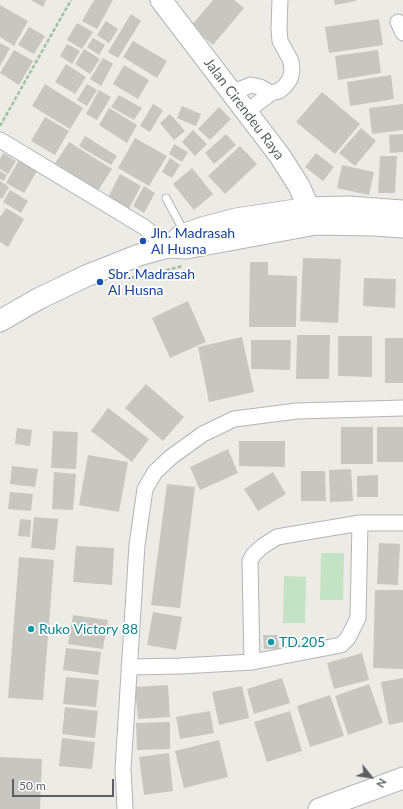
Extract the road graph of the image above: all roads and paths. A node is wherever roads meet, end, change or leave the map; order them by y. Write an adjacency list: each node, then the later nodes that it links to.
1 (71, 0): 7 (path)
2 (161, 0): 4 (main road, Jalan Cirendeu Raya)
3 (280, 0): 5 (street)
4 (231, 93): 5 (street); 6 (main road, Jalan Cirendeu Raya)
5 (272, 94): 6 (street)
6 (246, 112): 11 (main road, Jalan Cirendeu Raya)
7 (0, 126)
8 (0, 140): 13 (street)
9 (166, 198): 13 (lane)
10 (403, 211): 11 (main road)
11 (313, 216): 12 (main road); 13 (main road)
12 (403, 227)
13 (179, 243): 14 (main road)
14 (0, 321)
15 (403, 408): 19 (street)
16 (360, 523): 17 (street); 18 (street); 18 (street)
17 (403, 523)
18 (252, 662): 19 (street)
19 (129, 667): 21 (street)
20 (403, 778): 22 (main road)
21 (125, 809)
22 (319, 809)

